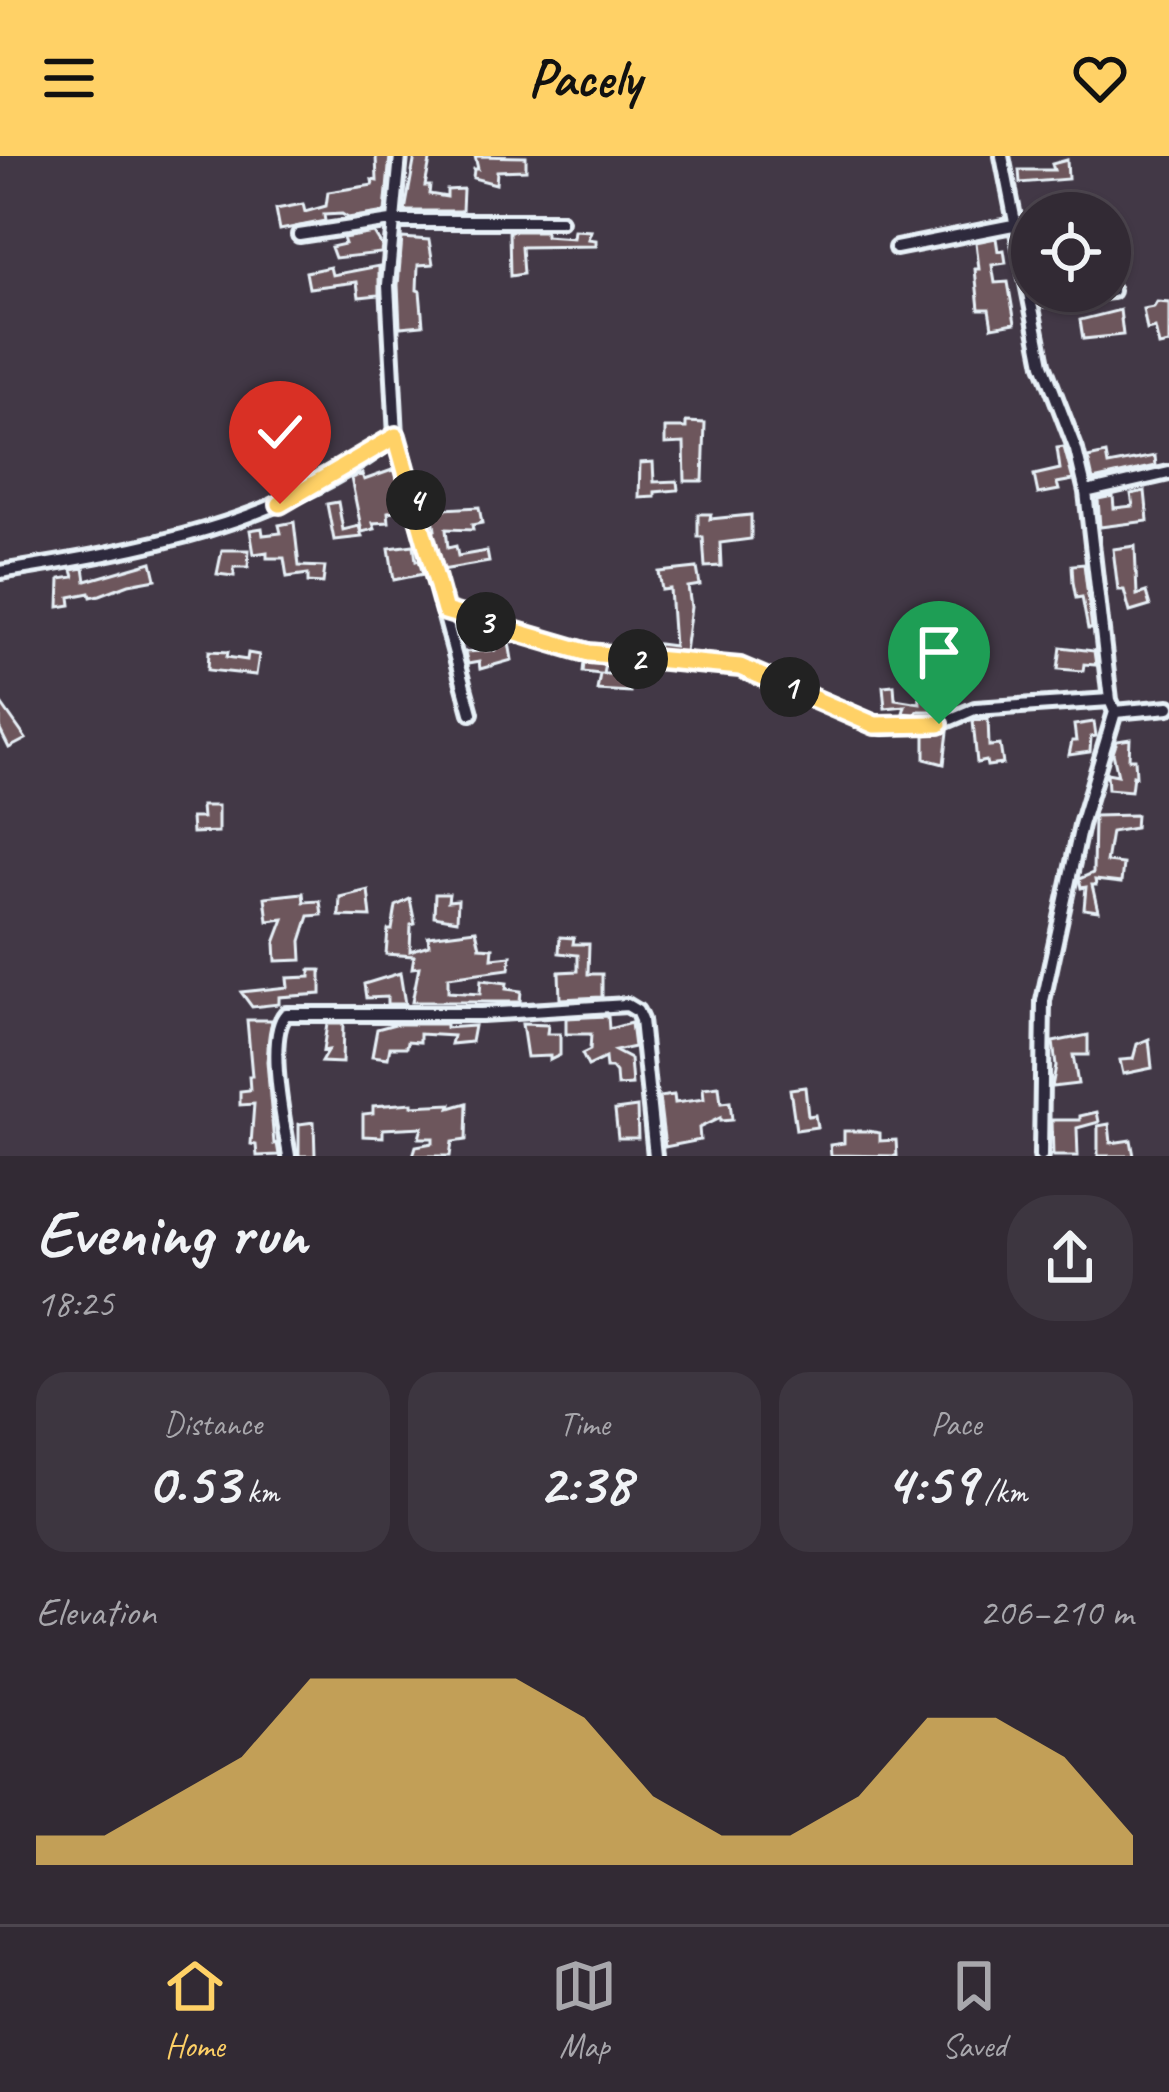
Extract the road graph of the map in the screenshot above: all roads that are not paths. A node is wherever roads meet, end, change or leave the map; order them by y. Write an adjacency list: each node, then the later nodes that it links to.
1 (400, 156): 4 (street)
2 (1002, 156): 3 (street)
3 (1011, 212)
4 (391, 220): 5 (street); 7 (street); 10 (street)
5 (560, 220)
6 (1011, 225): 8 (street)
7 (299, 235)
8 (896, 248)
9 (1033, 312): 12 (street)
10 (396, 436): 13 (street); 14 (street)
11 (1169, 473): 12 (street)
12 (1086, 492): 15 (street)
13 (0, 572)
14 (445, 611): 15 (street); 17 (street)
15 (1113, 706): 16 (street); 20 (street)
16 (1169, 707)
17 (471, 713)
18 (289, 1156): 19 (street)
19 (656, 1156)
20 (1041, 1156)

